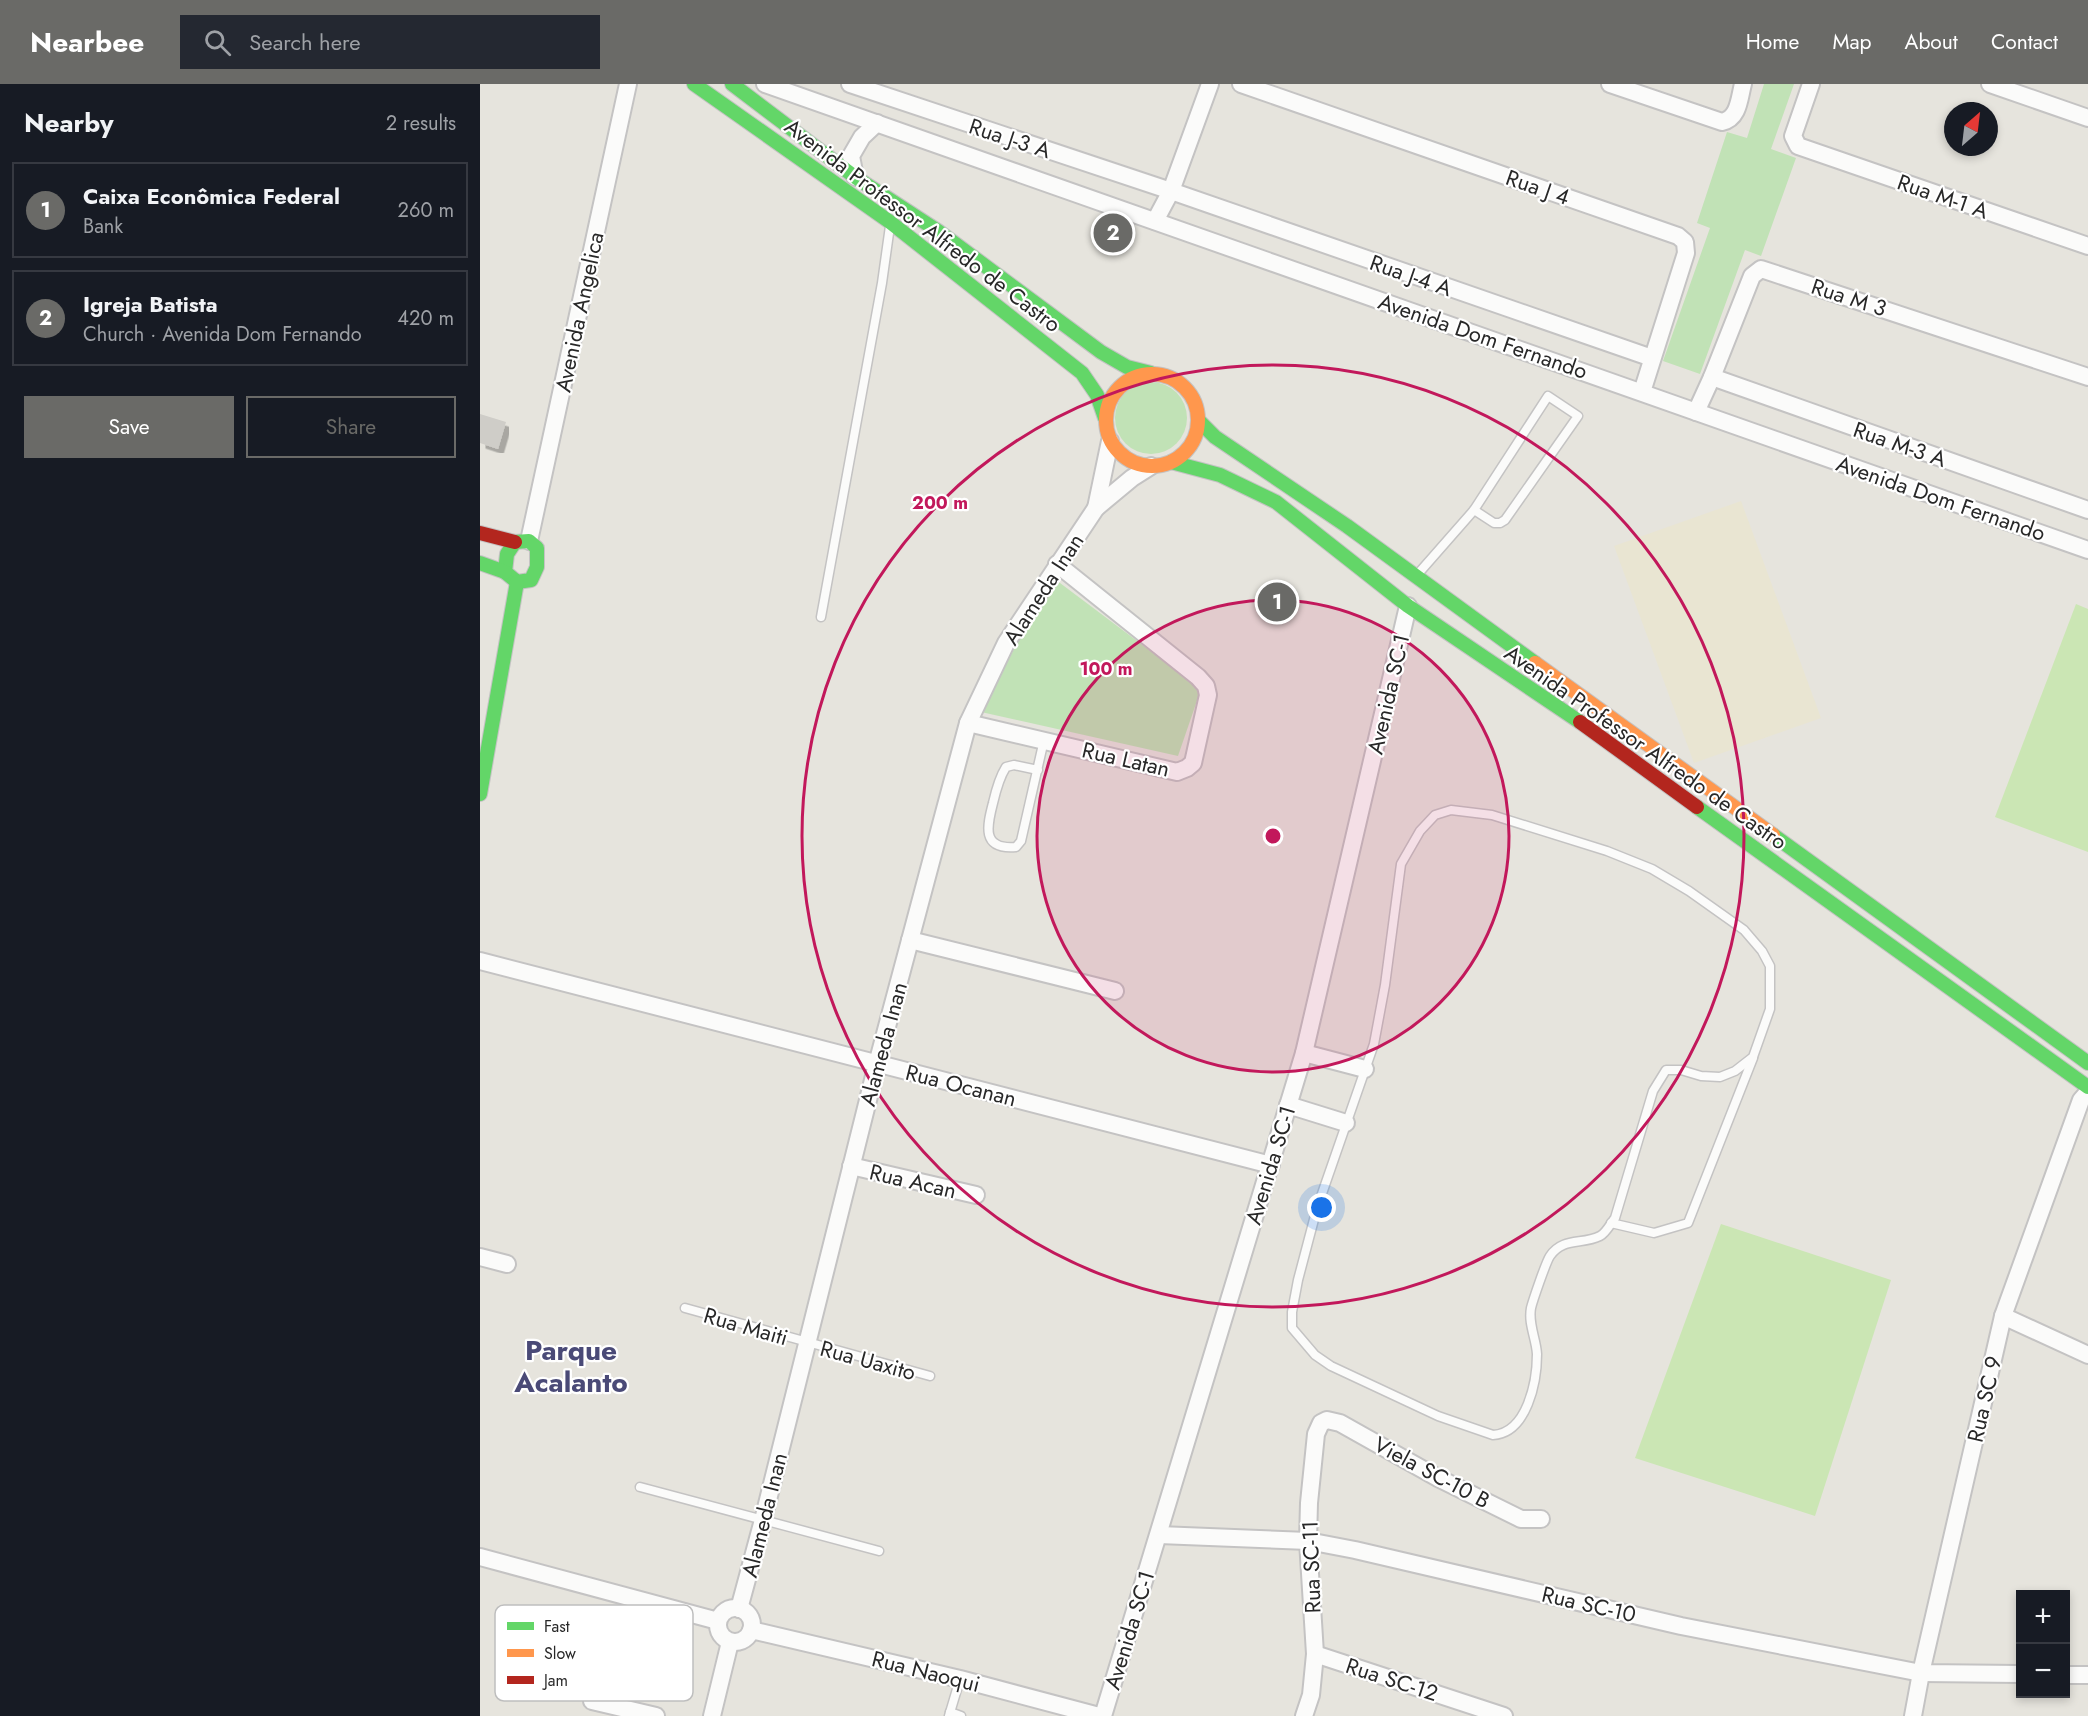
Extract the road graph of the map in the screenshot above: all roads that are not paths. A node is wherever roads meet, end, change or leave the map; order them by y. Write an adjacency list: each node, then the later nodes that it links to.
1 (628, 84): 34 (street, Avenida Angelica)
2 (694, 84): 17 (main road, Avenida Professor Alfredo de Castro)
3 (732, 84): 14 (main road, Avenida Professor Alfredo de Castro)
4 (765, 84): 13 (street, Avenida Dom Fernando)
5 (850, 84): 15 (street, Rua J-3 A)
6 (1210, 84): 15 (street)
7 (1241, 84): 19 (street, Rua J 4)
8 (1610, 84): 9 (street)
9 (1743, 84)
10 (1811, 84): 18 (street, Rua M-1 A)
11 (1990, 84): 12 (street)
12 (2088, 118)
13 (877, 123): 14 (street); 16 (street, Avenida Dom Fernando)
14 (855, 177): 20 (main road, Avenida Professor Alfredo de Castro)
15 (1171, 191): 16 (street); 19 (street, Rua J-4 A)
16 (1155, 221): 23 (street, Avenida Dom Fernando)
17 (890, 222): 25 (main road, Avenida Professor Alfredo de Castro); 42 (lane)
18 (2088, 246)
19 (1652, 358): 23 (street, Rua J 4)
20 (1151, 373): 25 (main road); 26 (main road)
21 (1712, 377): 22 (street, Rua M 3); 24 (street, Rua M 3); 32 (street, Rua M-3 A)
22 (2088, 377)
23 (1642, 392): 24 (street, Avenida Dom Fernando)
24 (1696, 412): 35 (street, Avenida Dom Fernando)
25 (1105, 418): 27 (main road)
26 (1198, 420): 28 (main road); 39 (main road, Avenida Professor Alfredo de Castro)
27 (1110, 441): 29 (main road); 30 (street, Alameda Inan)
28 (1171, 462): 29 (main road); 41 (main road, Avenida Professor Alfredo de Castro)
29 (1151, 466): 30 (street, Alameda Inan)
30 (1096, 508): 37 (street, Alameda Inan)
31 (1474, 510): 31 (lane); 39 (lane)
32 (2088, 510)
33 (480, 533): 34 (main road)
34 (522, 541): 38 (main road); 40 (main road)
35 (2088, 550)
36 (480, 563): 38 (main road)
37 (1057, 564): 43 (street, Alameda Inan); 44 (street, Rua Latan)
38 (505, 572): 40 (main road)
39 (1416, 576): 54 (main road, Avenida Professor Alfredo de Castro)
40 (517, 582): 46 (main road)
41 (1408, 606): 52 (street, Avenida SC-1); 57 (main road, Avenida Professor Alfredo de Castro)
42 (821, 617)
43 (968, 723): 44 (street, Rua Latan); 47 (street, Alameda Inan)
44 (1044, 740): 45 (lane)
45 (1038, 770): 45 (lane)
46 (480, 794)
47 (910, 940): 51 (street); 55 (street, Alameda Inan)
48 (480, 951): 50 (street, Rua Ocanan)
49 (480, 961): 50 (street, Rua Ocanan)
50 (512, 969): 55 (street, Rua Ocanan)
51 (1115, 991)
52 (1304, 1053): 56 (street); 59 (street, Avenida SC-1)
53 (1753, 1057): 56 (lane); 64 (lane); 64 (lane)
54 (2088, 1063)
55 (877, 1064): 61 (street, Rua Ocanan); 62 (street, Alameda Inan)
56 (1365, 1069): 60 (lane)
57 (2088, 1087)
58 (2088, 1092): 68 (street, Rua SC 9)
59 (1288, 1105): 60 (street); 61 (street, Avenida SC-1)
60 (1346, 1123): 64 (lane)
61 (1271, 1165): 76 (street, Avenida SC-1)
62 (851, 1166): 63 (street, Rua Acan); 69 (street, Alameda Inan)
63 (976, 1195)
64 (1611, 1223)
65 (480, 1257): 66 (street)
66 (507, 1264)
67 (685, 1308): 69 (lane, Rua Maiti)
68 (2003, 1316): 70 (street); 87 (street, Rua SC 9)
69 (807, 1343): 71 (lane, Rua Uaxito); 75 (street, Alameda Inan)
70 (2088, 1355)
71 (930, 1376)
72 (1324, 1420): 74 (street, Viela SC-10 B); 77 (street, Rua SC-11)
73 (640, 1487): 75 (lane)
74 (1541, 1519)
75 (763, 1520): 78 (lane); 81 (street, Alameda Inan)
76 (1159, 1535): 77 (street, Rua SC-10); 97 (street, Avenida SC-1)
77 (1308, 1541): 86 (street, Rua SC-11); 87 (street, Rua SC-10)
78 (879, 1551)
79 (480, 1557): 80 (street)
80 (658, 1605)
81 (739, 1609): 83 (street); 84 (street)
82 (693, 1614): 83 (street)
83 (718, 1621): 85 (street)
84 (751, 1630): 85 (street); 91 (street, Rua Naoqui)
85 (730, 1642): 95 (street)
86 (1315, 1654): 98 (street, Rua SC-11); 99 (street, Rua SC-12)
87 (1921, 1673): 88 (street, Rua SC-10); 100 (street, Rua SC 9)
88 (2016, 1674)
89 (2070, 1675): 90 (street)
90 (2088, 1675)
91 (960, 1679): 93 (lane); 97 (street, Rua Naoqui)
92 (592, 1701): 94 (street)
93 (950, 1714): 96 (lane)
94 (656, 1716)
95 (712, 1716)
96 (961, 1716)
97 (1101, 1716)
98 (1304, 1716)
99 (1504, 1716)
100 (1913, 1716)

